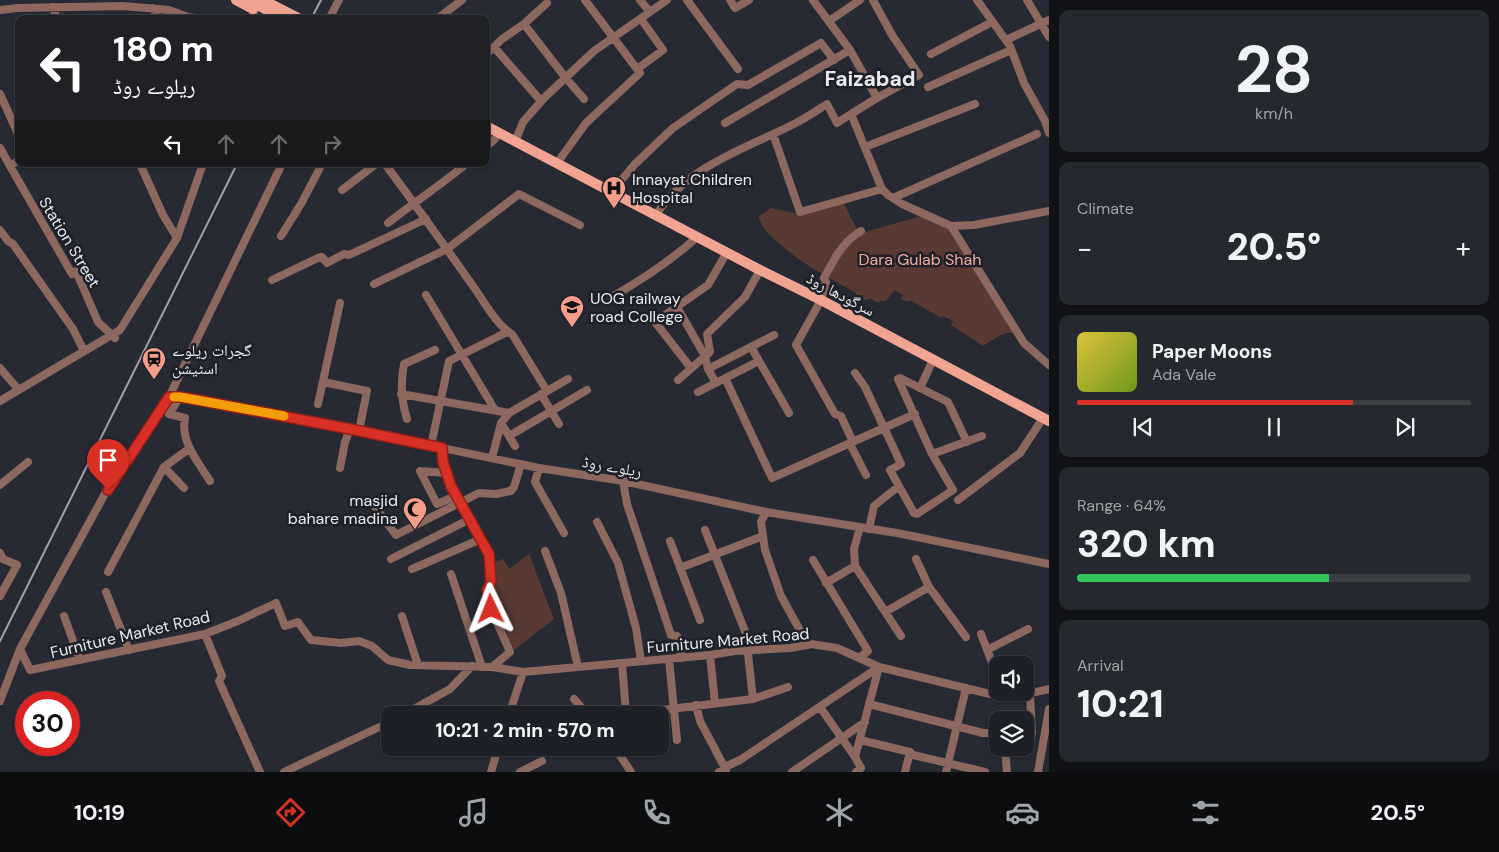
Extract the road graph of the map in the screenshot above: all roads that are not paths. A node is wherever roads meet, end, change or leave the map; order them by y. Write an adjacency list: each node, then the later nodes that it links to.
1 (8, 0): 20 (street)
2 (236, 0): 23 (main road)
3 (248, 0): 30 (main road)
4 (264, 0): 31 (main road)
5 (339, 0): 32 (street)
6 (462, 0): 33 (street)
7 (585, 0): 40 (street)
8 (640, 0): 24 (street)
9 (667, 0): 24 (street)
10 (687, 0): 50 (street)
11 (730, 0): 12 (street)
12 (750, 0)
13 (814, 0): 36 (street)
14 (860, 0): 36 (street)
15 (873, 0): 54 (street)
16 (977, 0): 37 (street)
17 (1027, 0): 39 (street)
18 (547, 3): 38 (street)
19 (53, 7): 20 (street); 21 (street); 25 (street)
20 (14, 8): 22 (street)
21 (153, 8): 26 (street); 27 (street)
22 (0, 10)
23 (255, 10): 28 (street); 29 (main road)
24 (650, 12): 34 (street)
25 (56, 15)
26 (156, 15)
27 (181, 15)
28 (253, 15)
29 (264, 15)
30 (276, 15)
31 (292, 15)
32 (331, 15)
33 (443, 15)
34 (641, 19): 40 (street); 49 (street)
35 (1049, 20): 39 (street)
36 (829, 21): 44 (street)
37 (992, 22): 42 (street); 47 (street)
38 (524, 24): 43 (street); 51 (street)
39 (1040, 24): 41 (street); 42 (street)
40 (613, 37): 49 (street); 51 (street)
41 (1049, 37)
42 (1006, 40): 45 (street)
43 (494, 47): 46 (street); 56 (street)
44 (850, 50): 48 (street); 54 (street)
45 (1011, 50): 52 (street); 65 (street)
46 (490, 51)
47 (931, 54)
48 (834, 60): 60 (street); 82 (street)
49 (636, 69): 70 (street)
50 (738, 69)
51 (565, 77): 55 (street); 56 (street)
52 (928, 87)
53 (0, 94): 61 (street)
54 (877, 98): 58 (street)
55 (584, 99)
56 (541, 101): 67 (street)
57 (975, 104): 68 (street)
58 (851, 114): 63 (street); 68 (street)
59 (490, 122): 67 (main road)
60 (726, 123)
61 (15, 127)
62 (490, 128): 82 (main road)
63 (772, 134): 80 (street); 86 (street)
64 (1037, 134): 83 (street)
65 (1049, 134)
66 (491, 136): 82 (main road)
67 (518, 137): 70 (main road)
68 (865, 147): 80 (street)
69 (0, 148): 72 (street)
70 (560, 159): 82 (main road)
71 (15, 163): 72 (street)
72 (10, 166): 108 (street, Station Street)
73 (141, 167): 95 (street)
74 (202, 167): 95 (street)
75 (281, 167): 132 (street)
76 (320, 167): 93 (street)
77 (372, 167): 81 (street)
78 (386, 167): 84 (street)
79 (463, 167): 84 (street)
80 (882, 189): 83 (street)
81 (342, 190)
82 (616, 192): 86 (main road, سرگودھا روڈ)
83 (893, 198): 90 (street)
84 (414, 202): 87 (street); 88 (street)
85 (1049, 211): 90 (street)
86 (656, 215): 94 (main road, سرگودھا روڈ)
87 (426, 219): 96 (street); 99 (street)
88 (388, 223)
89 (580, 225): 96 (street)
90 (951, 226): 116 (street)
91 (0, 230): 111 (street)
92 (860, 231): 103 (street)
93 (281, 236)
94 (697, 237): 97 (main road, سرگودھا روڈ); 102 (street)
95 (177, 238): 108 (street)
96 (447, 249): 100 (street); 106 (street)
97 (727, 252): 98 (main road, سرگودھا روڈ); 105 (street)
98 (760, 270): 103 (main road, سرگودھا روڈ); 113 (street)
99 (272, 280)
100 (374, 284)
101 (426, 296): 112 (street)
102 (612, 297)
103 (821, 300): 114 (main road, سرگودھا روڈ); 152 (street)
104 (340, 303): 124 (street)
105 (677, 307): 113 (street); 118 (street)
106 (507, 332): 112 (street); 130 (street)
107 (774, 335): 109 (street)
108 (113, 336): 111 (street)
109 (751, 347): 115 (street); 119 (street)
110 (434, 350): 131 (street)
111 (84, 351): 127 (street)
112 (461, 354): 135 (street); 137 (street)
113 (705, 356): 118 (street); 119 (street)
114 (933, 360): 126 (street); 143 (main road, سرگودھا روڈ)
115 (759, 361): 121 (street); 140 (street)
116 (1049, 365)
117 (0, 368): 127 (street)
118 (691, 368): 123 (street)
119 (708, 369): 125 (street)
120 (855, 374): 146 (street)
121 (725, 378): 125 (street); 152 (street)
122 (568, 379): 130 (street)
123 (678, 380)
124 (323, 382): 136 (street); 148 (street)
125 (716, 383): 129 (street)
126 (920, 388): 141 (street); 151 (street)
127 (18, 389): 134 (street)
128 (587, 390): 138 (street)
129 (698, 392)
130 (544, 393): 138 (street); 139 (street)
131 (401, 394): 135 (street); 142 (street)
132 (169, 397): 133 (street, ریلوے روڈ); 210 (street)
133 (180, 397): 147 (street, ریلوے روڈ); 155 (street)
134 (0, 401)
135 (441, 401): 137 (street); 153 (street)
136 (318, 404)
137 (495, 410): 139 (street)
138 (551, 411): 145 (street); 149 (street)
139 (509, 413): 144 (street)
140 (789, 413)
141 (915, 414): 146 (street); 157 (street)
142 (407, 419)
143 (1046, 420): 173 (street)
144 (501, 424): 149 (street); 158 (street)
145 (558, 424)
146 (884, 428): 152 (street); 169 (street)
147 (350, 429): 148 (street, ریلوے روڈ); 162 (street)
148 (359, 431): 153 (street, ریلوے روڈ)
149 (509, 436): 154 (street)
150 (982, 436): 151 (street)
151 (967, 442): 157 (street)
152 (852, 443): 165 (street)
153 (431, 446): 156 (street, ریلوے روڈ)
154 (515, 446)
155 (190, 448): 161 (street); 166 (street)
156 (442, 448): 158 (street, ریلوے روڈ); 164 (street)
157 (932, 454): 169 (street)
158 (492, 458): 160 (street, ریلوے روڈ)
159 (28, 462): 168 (street)
160 (521, 464): 163 (street, ریلوے روڈ); 172 (street)
161 (164, 467): 170 (street); 194 (street)
162 (340, 468)
163 (539, 468): 167 (street, ریلوے روڈ); 180 (street)
164 (446, 473): 172 (street); 172 (street)
165 (866, 474)
166 (210, 481)
167 (623, 481): 174 (street, ریلوے روڈ); 216 (street)
168 (0, 485)
169 (899, 486): 178 (street)
170 (184, 488)
171 (370, 500): 172 (street)
172 (459, 500): 175 (street)
173 (958, 500)
174 (766, 512): 177 (street, ریلوے روڈ); 181 (street)
175 (470, 519): 182 (street); 187 (street)
176 (597, 522): 220 (street)
177 (860, 527): 178 (street, ریلوے روڈ); 191 (street)
178 (870, 529): 190 (street, ریلوے روڈ)
179 (705, 530): 186 (street)
180 (564, 532)
181 (763, 536): 186 (street); 209 (street)
182 (481, 539): 193 (street); 225 (street)
183 (670, 541): 192 (street)
184 (545, 551): 226 (street)
185 (0, 554): 199 (street)
186 (714, 555): 192 (street); 212 (street)
187 (391, 559)
188 (916, 559): 197 (street)
189 (813, 560): 196 (street)
190 (1049, 564)
191 (855, 566): 196 (street); 200 (street)
192 (680, 568): 203 (street)
193 (412, 569)
194 (108, 572)
195 (451, 574): 224 (street)
196 (826, 582): 217 (street)
197 (929, 587): 200 (street); 208 (street)
198 (106, 592): 211 (street)
199 (0, 596)
200 (885, 612): 207 (street)
201 (64, 616): 219 (street)
202 (402, 616): 222 (street)
203 (700, 620)
204 (1028, 629): 213 (street)
205 (205, 634): 211 (street, Furniture Market Road); 222 (street, Furniture Market Road); 265 (street)
206 (981, 634): 213 (street)
207 (901, 636)
208 (966, 637)
209 (808, 645): 212 (street, Furniture Market Road); 217 (street, Furniture Market Road)
210 (20, 649): 219 (street, Furniture Market Road); 236 (street)
211 (128, 650): 219 (street, Furniture Market Road)
212 (752, 650): 214 (street, Furniture Market Road); 235 (street)
213 (987, 650): 215 (street)
214 (710, 655): 216 (street, Furniture Market Road); 237 (street)
215 (989, 656)
216 (682, 658): 218 (street, Furniture Market Road)
217 (859, 658): 227 (street, Furniture Market Road)
218 (669, 659): 220 (street, Furniture Market Road); 246 (street)
219 (80, 660)
220 (641, 661): 221 (street, Furniture Market Road)
221 (622, 663): 226 (street, Furniture Market Road); 243 (street)
222 (418, 666): 223 (street, Furniture Market Road)
223 (472, 666): 224 (street, Furniture Market Road); 240 (street)
224 (482, 667): 225 (street, Furniture Market Road)
225 (492, 667): 228 (street, Furniture Market Road)
226 (578, 667): 228 (street, Furniture Market Road)
227 (879, 667): 230 (street, Furniture Market Road); 238 (street); 244 (street)
228 (523, 672): 241 (street)
229 (788, 686): 235 (street)
230 (966, 688): 232 (street, Furniture Market Road); 250 (street)
231 (1049, 689): 233 (street, Furniture Market Road)
232 (989, 692)
233 (1034, 693)
234 (574, 699): 242 (street)
235 (753, 699): 237 (street)
236 (0, 700)
237 (715, 703): 239 (street)
238 (870, 704): 248 (street); 250 (street)
239 (696, 705): 246 (street); 264 (street)
240 (419, 706)
241 (512, 706)
242 (580, 706)
243 (623, 706)
244 (820, 707): 254 (street); 264 (street)
245 (669, 708): 246 (street)
246 (673, 708): 255 (street)
247 (1049, 709): 251 (street)
248 (865, 722): 254 (street); 256 (street)
249 (381, 726): 266 (street)
250 (957, 726): 252 (street); 263 (street)
251 (1045, 732): 253 (street); 276 (street)
252 (989, 733)
253 (1034, 733)
254 (842, 738): 261 (street); 270 (street)
255 (677, 740)
256 (860, 740): 257 (street); 261 (street)
257 (909, 754): 263 (street); 272 (street)
258 (496, 756): 267 (street)
259 (621, 756): 269 (street)
260 (1006, 756): 275 (street)
261 (856, 757): 271 (street)
262 (542, 761): 268 (street)
263 (948, 763): 273 (street); 274 (street)
264 (726, 770)
265 (260, 772)
266 (284, 772)
267 (491, 772)
268 (520, 772)
269 (631, 772)
270 (792, 772)
271 (856, 772)
272 (905, 772)
273 (946, 772)
274 (986, 772)
275 (1007, 772)
276 (1038, 772)

